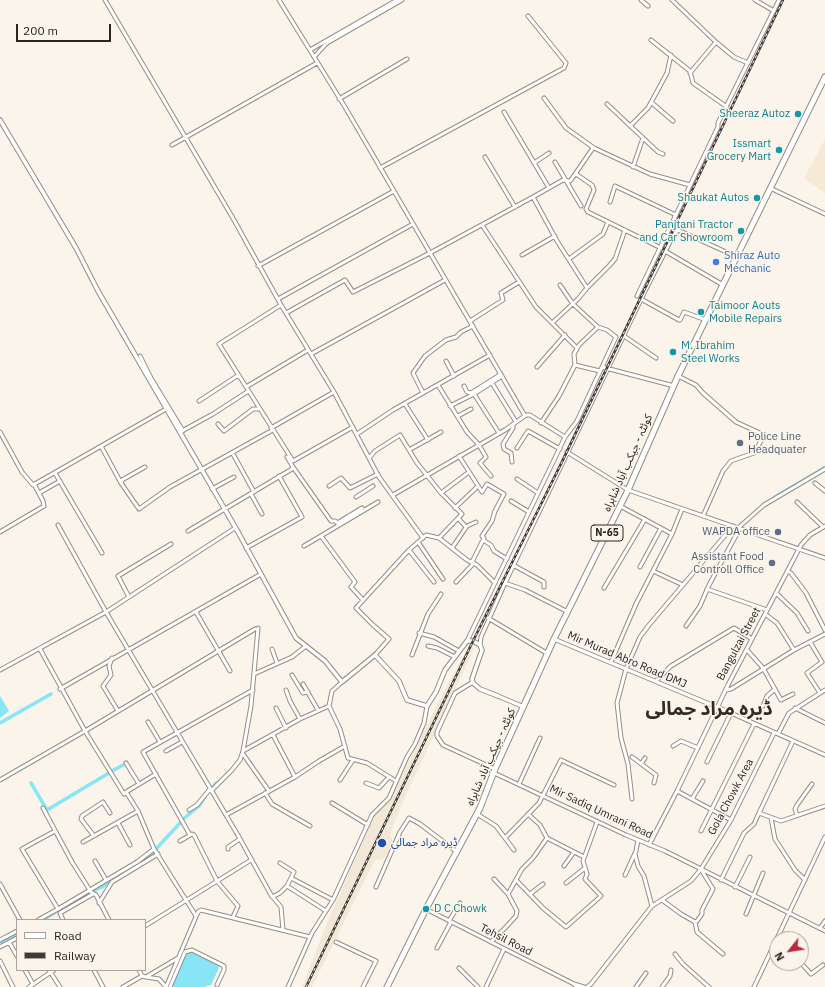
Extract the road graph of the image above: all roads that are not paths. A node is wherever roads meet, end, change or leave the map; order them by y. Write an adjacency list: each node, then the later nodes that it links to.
1 (105, 0): 31 (street)
2 (279, 0): 14 (street)
3 (397, 0): 14 (street)
4 (402, 0): 16 (street)
5 (641, 0): 9 (street)
6 (672, 0): 13 (street)
7 (755, 0): 10 (street)
8 (779, 0): 10 (street)
9 (648, 6)
10 (774, 11): 19 (street)
11 (528, 16): 41 (street)
12 (651, 40): 15 (street)
13 (716, 42): 19 (street); 20 (street)
14 (310, 50): 16 (street)
15 (671, 55): 20 (street); 24 (street)
16 (314, 57): 18 (street)
17 (407, 59): 23 (street)
18 (317, 63): 23 (street); 31 (street)
19 (748, 63): 26 (street)
20 (690, 73): 26 (street)
21 (825, 77): 46 (highway, کوئٹہ - جیکب آباد شاہراہ / N-65)
22 (544, 98): 34 (street)
23 (339, 99): 41 (street)
24 (652, 102): 29 (street); 30 (street)
25 (607, 104): 30 (street)
26 (727, 107): 44 (street)
27 (504, 112): 39 (street)
28 (0, 120): 111 (street)
29 (673, 121)
30 (630, 126): 32 (street)
31 (185, 138): 33 (street); 65 (street)
32 (643, 138): 36 (street); 40 (street)
33 (172, 145)
34 (593, 148): 40 (street); 42 (street)
35 (550, 154): 39 (street)
36 (663, 154)
37 (485, 157): 51 (street)
38 (555, 162): 43 (street)
39 (534, 163): 45 (street)
40 (633, 167): 44 (street)
41 (380, 168): 47 (street)
42 (576, 174): 43 (street); 54 (street)
43 (565, 179): 45 (street); 50 (street)
44 (690, 185): 53 (street)
45 (549, 188): 48 (street)
46 (770, 188): 52 (street); 63 (highway, کوئٹہ - جیکب آباد شاہراہ / N-65)
47 (394, 191): 55 (street); 65 (street)
48 (533, 198): 51 (street); 58 (street)
49 (610, 202): 53 (street)
50 (581, 206)
51 (515, 208): 56 (street)
52 (825, 214)
53 (676, 215): 59 (street)
54 (608, 222): 57 (street); 64 (street)
55 (413, 224): 61 (street); 72 (street)
56 (482, 225): 61 (street); 67 (street)
57 (625, 230): 59 (street); 70 (street)
58 (555, 236): 62 (street); 64 (street)
59 (661, 248): 71 (street)
60 (665, 251): 63 (street); 69 (street); 73 (street)
61 (430, 253): 66 (street); 76 (street)
62 (522, 255)
63 (737, 257): 69 (highway, کوئٹہ - جیکب آباد شاہراہ / N-65)
64 (569, 259): 70 (street)
65 (258, 266): 72 (street)
66 (445, 280): 78 (street); 86 (street)
67 (519, 282): 78 (street); 79 (street)
68 (560, 285): 74 (street)
69 (723, 285): 77 (highway, کوئٹہ - جیکب آباد شاہراہ / N-65)
70 (587, 288): 74 (street)
71 (637, 296)
72 (278, 299): 75 (street)
73 (642, 299): 77 (street); 83 (street)
74 (573, 304): 79 (street); 81 (street)
75 (281, 305): 76 (street); 103 (street)
76 (286, 313): 85 (street)
77 (706, 320): 98 (highway, کوئٹہ - جیکب آباد شاہراہ / N-65)
78 (470, 321): 80 (street)
79 (552, 323): 82 (street)
80 (473, 326): 87 (street); 106 (street)
81 (598, 327): 84 (street); 93 (street)
82 (565, 335): 84 (street); 92 (street)
83 (624, 336): 89 (street); 94 (street)
84 (577, 348): 91 (street)
85 (308, 350): 86 (street); 103 (street)
86 (311, 354): 105 (street)
87 (490, 355): 96 (street); 97 (street)
88 (140, 356): 122 (street)
89 (656, 358)
90 (446, 361): 97 (street)
91 (575, 365): 95 (street); 117 (street)
92 (537, 367)
93 (602, 367): 94 (street); 95 (street)
94 (608, 369): 102 (street); 133 (street)
95 (600, 371): 126 (street)
96 (502, 375): 99 (street); 101 (street); 115 (street)
97 (454, 376): 100 (street)
98 (678, 376): 102 (highway, کوئٹہ - جیکب آباد شاہراہ / N-65); 176 (street)
99 (492, 383): 107 (street); 116 (street)
100 (438, 385): 106 (street); 110 (street)
101 (464, 386)
102 (674, 386): 158 (highway, کوئٹہ - جیکب آباد شاہراہ / N-65)
103 (246, 387): 120 (street)
104 (247, 392): 108 (street); 112 (street); 122 (street)
105 (334, 392): 119 (street); 120 (street)
106 (423, 393): 109 (street)
107 (474, 394): 110 (street); 124 (street)
108 (199, 401)
109 (405, 404): 125 (street); 127 (street)
110 (450, 406): 114 (street)
111 (166, 409): 122 (street); 129 (street)
112 (258, 409): 118 (street); 120 (street)
113 (472, 409): 114 (street)
114 (458, 416): 128 (street)
115 (525, 416): 116 (street); 117 (street)
116 (514, 423): 124 (street); 137 (street)
117 (541, 423): 126 (street)
118 (218, 424)
119 (353, 428): 120 (street); 125 (street)
120 (271, 430): 134 (street); 139 (street)
121 (0, 432): 153 (street)
122 (181, 432): 141 (street)
123 (441, 432): 127 (street)
124 (499, 433): 128 (street)
125 (357, 434): 136 (street)
126 (565, 437): 131 (street)
127 (428, 440): 132 (street)
128 (479, 445): 135 (street); 147 (street)
129 (101, 446): 143 (street); 151 (street)
130 (517, 448): 131 (street)
131 (560, 449): 163 (street)
132 (409, 450): 136 (street); 145 (street)
133 (567, 452): 158 (street); 206 (street)
134 (233, 454): 141 (street); 161 (street)
135 (459, 456): 142 (street); 145 (street)
136 (370, 457): 144 (street)
137 (512, 462)
138 (145, 467): 151 (street)
139 (293, 467): 146 (street); 180 (street)
140 (825, 469): 187 (street)
141 (202, 471): 151 (street); 157 (street)
142 (470, 472): 156 (street); 162 (street)
143 (55, 473): 150 (street); 153 (street)
144 (378, 474): 154 (street); 164 (street)
145 (427, 474): 162 (street); 164 (street)
146 (279, 476): 161 (street); 198 (street)
147 (491, 476)
148 (234, 477): 157 (street)
149 (517, 478): 163 (street)
150 (60, 481): 160 (street); 202 (street)
151 (121, 483)
152 (815, 483): 159 (street)
153 (34, 484): 160 (street)
154 (329, 486)
155 (374, 486): 165 (street)
156 (478, 486): 171 (street); 194 (street)
157 (212, 489): 172 (street)
158 (628, 490): 169 (highway, کوئٹہ - جیکب آباد شاہراہ / N-65); 173 (street)
159 (825, 491)
160 (39, 493): 189 (street)
161 (252, 493): 172 (street); 175 (street)
162 (441, 493): 171 (street)
163 (538, 493): 174 (street)
164 (393, 496): 192 (street)
165 (356, 497)
166 (511, 501): 174 (street)
167 (378, 502): 180 (street)
168 (797, 502): 183 (street)
169 (620, 506): 178 (street); 227 (highway, کوئٹہ - جیکب آباد شاہراہ / N-65)
170 (362, 508): 180 (street)
171 (455, 508): 177 (street)
172 (224, 509): 185 (street); 188 (street)
173 (682, 509): 176 (street); 190 (street)
174 (529, 512): 204 (street)
175 (262, 514)
176 (703, 516): 182 (street)
177 (458, 518): 184 (street); 193 (street)
178 (645, 519): 186 (street); 218 (street)
179 (476, 522): 184 (street)
180 (338, 524): 191 (street)
181 (58, 525): 225 (street)
182 (733, 526): 187 (street); 216 (street)
183 (824, 526): 200 (street, Bangulzai Street)
184 (466, 527): 199 (street)
185 (235, 528): 198 (street); 222 (street)
186 (661, 528): 190 (street); 207 (street)
187 (739, 528): 200 (street); 219 (street)
188 (188, 531)
189 (0, 532)
190 (672, 534): 208 (street)
191 (321, 536): 197 (street); 223 (street)
192 (423, 538): 193 (street); 195 (street)
193 (439, 538): 199 (street)
194 (483, 540): 204 (street); 205 (street)
195 (418, 542): 201 (street); 211 (street)
196 (171, 544): 222 (street)
197 (304, 546)
198 (246, 548): 210 (street)
199 (452, 548): 205 (street)
200 (799, 549): 203 (street); 209 (street, Bangulzai Street)
201 (409, 550): 212 (street); 223 (street)
202 (102, 553)
203 (825, 558)
204 (507, 559): 214 (street)
205 (473, 563): 213 (street); 214 (street)
206 (513, 565): 215 (street); 217 (street)
207 (640, 567)
208 (653, 571): 216 (street); 254 (street)
209 (787, 571): 220 (street, Bangulzai Street); 231 (street)
210 (261, 574): 226 (street); 240 (street)
211 (443, 579)
212 (434, 582)
213 (456, 582)
214 (495, 583): 237 (street)
215 (505, 583): 227 (street); 229 (street)
216 (683, 585): 257 (street)
217 (544, 587)
218 (604, 588)
219 (707, 589): 224 (street); 230 (street)
220 (776, 593): 224 (street, Bangulzai Street); 232 (street)
221 (441, 594): 233 (street)
222 (129, 597): 225 (street)
223 (363, 600): 250 (street)
224 (767, 610): 228 (street, Bangulzai Street)
225 (106, 612): 242 (street); 243 (street)
226 (196, 612): 243 (street); 247 (street)
227 (568, 612): 235 (highway, کوئٹہ - جیکب آباد شاہراہ / N-65)
228 (765, 614): 236 (street, Bangulzai Street); 246 (street)
229 (488, 618): 239 (street); 249 (street)
230 (686, 626)
231 (825, 630)
232 (808, 631)
233 (419, 633): 248 (street); 251 (street)
234 (825, 634): 238 (street)
235 (554, 639): 249 (highway, کوئٹہ - جیکب آباد شاہراہ / N-65); 254 (street, Mir Murad Abro Road DMJ)
236 (752, 639): 245 (street, Bangulzai Street); 262 (street)
237 (467, 641): 239 (street); 248 (street)
238 (810, 642): 246 (street); 274 (street)
239 (480, 644): 264 (street)
240 (306, 646): 255 (street); 263 (street)
241 (428, 646): 252 (street)
242 (40, 649): 258 (street); 266 (street)
243 (128, 649): 253 (street); 272 (street)
244 (272, 649): 255 (street)
245 (747, 650): 256 (street); 270 (street, Bangulzai Street)
246 (794, 650): 256 (street)
247 (219, 651): 259 (street); 260 (street); 272 (street)
248 (459, 652): 252 (street)
249 (548, 654): 280 (highway, کوئٹہ - جیکب آباد شاہراہ / N-65)
250 (375, 655): 263 (street); 278 (street)
251 (412, 655)
252 (455, 657): 278 (street)
253 (112, 658): 266 (street); 285 (street)
254 (611, 662): 257 (street, Mir Murad Abro Road DMJ)
255 (277, 663): 260 (street)
256 (763, 668): 267 (street); 270 (street)
257 (626, 669): 262 (street, Mir Murad Abro Road DMJ); 332 (street)
258 (0, 670)
259 (230, 671)
260 (254, 674): 268 (street)
261 (292, 675): 273 (street)
262 (656, 681): 282 (street, Mir Murad Abro Road DMJ)
263 (342, 682): 277 (street)
264 (472, 682): 276 (street); 313 (street, Mir Sadiq Umrani Road)
265 (303, 684): 273 (street)
266 (60, 689): 292 (street)
267 (774, 689): 275 (street); 279 (street)
268 (253, 690): 293 (street); 305 (street)
269 (286, 690): 287 (street)
270 (726, 690): 282 (street, Bangulzai Street)
271 (825, 690): 274 (street)
272 (152, 691): 285 (street); 293 (street)
273 (308, 692): 284 (street)
274 (820, 693): 283 (street)
275 (793, 694)
276 (498, 696): 280 (street)
277 (329, 706): 284 (street); 301 (street)
278 (427, 706): 319 (street)
279 (763, 706)
280 (524, 707): 313 (highway, کوئٹہ - جیکب آباد شاہراہ / N-65)
281 (276, 708): 291 (street)
282 (718, 708): 286 (street, Mir Murad Abro Road DMJ); 303 (street, Bangulzai Street)
283 (795, 708): 289 (street); 295 (street)
284 (318, 710): 287 (street)
285 (118, 711): 292 (street)
286 (731, 713): 290 (street, Mir Murad Abro Road DMJ); 310 (street)
287 (300, 719): 291 (street)
288 (148, 722): 299 (street)
289 (825, 723)
290 (754, 724): 294 (street, Mir Murad Abro Road DMJ); 338 (street)
291 (286, 728): 296 (street)
292 (85, 731): 317 (street); 329 (street)
293 (176, 732): 299 (street); 300 (street)
294 (774, 733): 295 (street, Mir Murad Abro Road DMJ); 347 (street, Gola Chowk Area)
295 (778, 734): 298 (street, Mir Murad Abro Road DMJ)
296 (272, 735): 305 (street); 315 (street)
297 (540, 738): 324 (street)
298 (793, 741): 306 (street, Mir Murad Abro Road DMJ); 341 (street)
299 (160, 742): 314 (street)
300 (182, 742): 304 (street); 327 (street)
301 (345, 746): 309 (street); 315 (street)
302 (673, 746): 303 (street)
303 (698, 748): 328 (street, Bangulzai Street)
304 (166, 751)
305 (243, 752): 327 (street); 330 (street)
306 (825, 755)
307 (632, 757): 312 (street)
308 (645, 758): 312 (street)
309 (353, 760): 316 (street); 318 (street)
310 (707, 762)
311 (126, 763): 323 (street)
312 (641, 764): 322 (street)
313 (495, 771): 324 (street, Mir Sadiq Umrani Road); 342 (highway, کوئٹہ - جیکب آباد شاہراہ / N-65)
314 (156, 774): 323 (street); 354 (street)
315 (296, 777): 330 (street)
316 (389, 777): 319 (street); 321 (street)
317 (0, 780)
318 (340, 780)
319 (396, 781): 350 (street)
320 (703, 781): 333 (street)
321 (366, 783)
322 (654, 783)
323 (139, 784): 329 (street)
324 (519, 784): 331 (street, Mir Sadiq Umrani Road)
325 (812, 784): 345 (street)
326 (614, 785): 331 (street)
327 (210, 790): 337 (street); 344 (street)
328 (678, 791): 333 (street); 364 (street, Bangulzai Street)
329 (126, 792): 339 (street)
330 (267, 792): 344 (street); 351 (street)
331 (542, 796): 343 (street); 348 (street, Mir Sadiq Umrani Road)
332 (632, 799)
333 (692, 799): 338 (street)
334 (332, 803): 350 (street)
335 (825, 806): 345 (street)
336 (43, 808): 352 (street)
337 (189, 810)
338 (712, 810): 347 (street); 353 (street)
339 (138, 811): 349 (street); 365 (street)
340 (110, 813): 355 (street)
341 (759, 813): 346 (street); 386 (street)
342 (477, 814): 357 (street); 368 (highway, کوئٹہ - جیکب آباد شاہراہ / N-65)
343 (528, 814): 357 (street); 358 (street)
344 (226, 815): 359 (street)
345 (797, 815): 346 (street)
346 (771, 818): 387 (street)
347 (731, 820): 379 (street, Gola Chowk Area)
348 (597, 822): 360 (street, Mir Sadiq Umrani Road); 373 (street)
349 (118, 823): 355 (street); 363 (street)
350 (368, 825): 402 (street)
351 (310, 826)
352 (55, 831): 395 (street); 407 (street)
353 (701, 831)
354 (190, 835): 361 (street); 388 (street)
355 (94, 836): 362 (street)
356 (825, 837): 387 (street)
357 (504, 838): 367 (street)
358 (547, 838): 369 (street); 385 (street)
359 (240, 839): 366 (street); 374 (street)
360 (638, 840): 364 (street, Mir Sadiq Umrani Road); 371 (street)
361 (180, 841)
362 (83, 842)
363 (130, 845)
364 (649, 845): 379 (street, Mir Sadiq Umrani Road)
365 (154, 849): 370 (street); 384 (street)
366 (228, 849)
367 (514, 850)
368 (457, 852): 393 (street); 408 (highway, کوئٹہ - جیکب آباد شاہراہ / N-65)
369 (574, 852): 373 (street); 377 (street)
370 (158, 854): 401 (street); 404 (street)
371 (635, 854): 381 (street); 406 (street)
372 (750, 857): 394 (street)
373 (584, 858): 378 (street)
374 (251, 860): 388 (street); 399 (street)
375 (95, 861): 384 (street)
376 (280, 863): 382 (street)
377 (564, 866)
378 (585, 868): 389 (street); 398 (street)
379 (701, 869): 386 (street, Mir Sadiq Umrani Road); 403 (street, Gola Chowk Area); 420 (street)
380 (764, 873): 400 (street)
381 (625, 875)
382 (291, 878): 392 (street); 402 (street)
383 (494, 879): 397 (street)
384 (106, 880): 395 (street)
385 (516, 880): 397 (street); 398 (street)
386 (721, 880): 394 (street, Mir Sadiq Umrani Road)
387 (805, 880): 410 (street)
388 (217, 881): 401 (street); 413 (street)
389 (566, 883)
390 (0, 884): 414 (street)
391 (543, 884): 398 (street)
392 (287, 886): 399 (street); 409 (street)
393 (376, 887)
394 (735, 887): 400 (street, Mir Sadiq Umrani Road)
395 (89, 889): 396 (street); 407 (street)
396 (93, 894): 404 (street); 416 (street)
397 (508, 894): 432 (street)
398 (530, 894)
399 (272, 897): 423 (street)
400 (754, 897): 410 (street, Mir Sadiq Umrani Road); 411 (street)
401 (185, 900): 412 (street); 421 (street)
402 (333, 900): 409 (street)
403 (662, 900): 406 (street, Gola Chowk Area); 420 (street)
404 (100, 903): 417 (street)
405 (460, 903): 419 (street)
406 (652, 906): 468 (street)
407 (58, 909): 415 (street)
408 (426, 909): 419 (street, Tehsil Road); 465 (highway, کوئٹہ - جیکب آباد شاہراہ / N-65)
409 (326, 911): 427 (street)
410 (789, 913): 422 (street, Mir Sadiq Umrani Road); 424 (street)
411 (746, 914)
412 (196, 916): 413 (street); 440 (street)
413 (233, 917): 423 (street)
414 (19, 919)
415 (40, 919)
416 (63, 919)
417 (108, 919)
418 (825, 921): 422 (street)
419 (450, 922): 432 (street, Tehsil Road); 434 (street)
420 (695, 922): 438 (street)
421 (146, 925)
422 (820, 928): 425 (street, Mir Sadiq Umrani Road)
423 (283, 930): 427 (street)
424 (781, 931)
425 (825, 931)
426 (16, 932): 429 (street)
427 (310, 937): 463 (street)
428 (16, 938): 430 (street)
429 (0, 940)
430 (9, 942): 433 (street); 436 (street)
431 (336, 942): 464 (street)
432 (491, 942): 435 (street, Tehsil Road)
433 (0, 947)
434 (437, 948)
435 (504, 949): 454 (street, Tehsil Road); 467 (street)
436 (16, 954)
437 (675, 954): 471 (street)
438 (723, 954)
439 (769, 956): 455 (street)
440 (178, 957): 451 (street); 461 (street)
441 (0, 961): 456 (street)
442 (823, 965): 449 (street)
443 (459, 968): 466 (street)
444 (671, 970): 470 (street)
445 (26, 971): 452 (street)
446 (51, 971): 452 (street); 458 (street)
447 (95, 971): 459 (street)
448 (140, 971): 451 (street)
449 (808, 971)
450 (646, 973): 469 (street)
451 (144, 977): 460 (street); 461 (street)
452 (33, 984): 457 (street)
453 (217, 985): 462 (street)
454 (578, 986): 468 (street, Tehsil Road)
455 (755, 986): 472 (street)
456 (13, 987)
457 (29, 987)
458 (60, 987)
459 (103, 987)
460 (123, 987)
461 (166, 987)
462 (170, 987)
463 (288, 987)
464 (363, 987)
465 (387, 987)
466 (478, 987)
467 (486, 987)
468 (585, 987)
469 (636, 987)
470 (662, 987)
471 (709, 987)
472 (759, 987)

